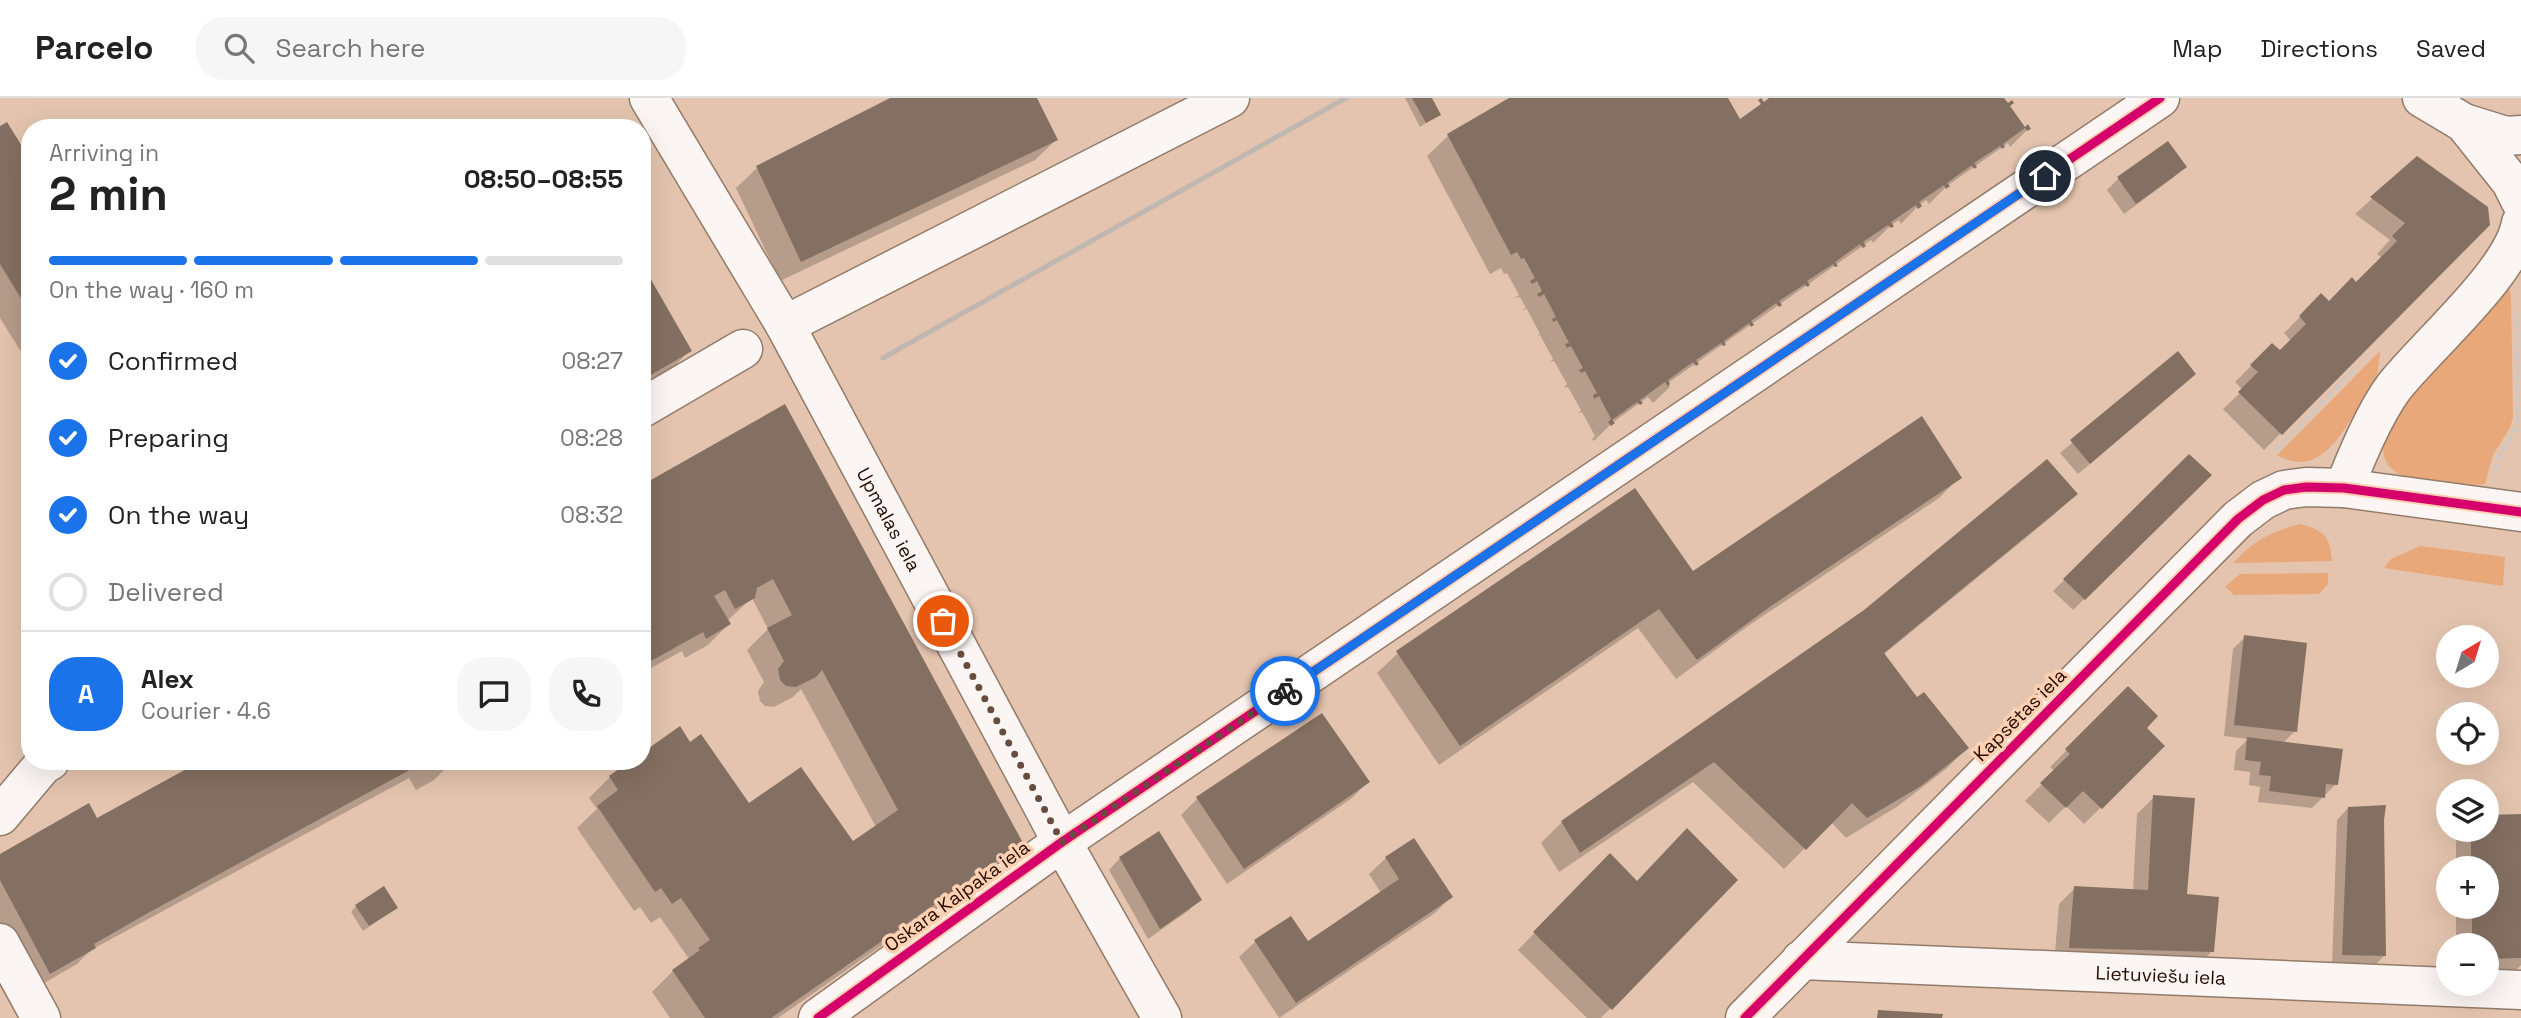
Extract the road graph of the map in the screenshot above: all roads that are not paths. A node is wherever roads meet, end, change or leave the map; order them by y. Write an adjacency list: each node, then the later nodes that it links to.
1 (649, 98): 9 (street, Upmalas iela)
2 (1230, 98): 9 (street)
3 (2160, 98): 16 (street, Oskara Kalpaka iela)
4 (2422, 98): 5 (street)
5 (2464, 123): 6 (street); 7 (street)
6 (2516, 141)
7 (2521, 202)
8 (2521, 223): 12 (street)
9 (785, 325): 16 (street, Upmalas iela)
10 (743, 349): 11 (street)
11 (651, 403)
12 (2344, 488): 13 (street, Kapsētas iela); 18 (street, Kapsētas iela)
13 (2521, 512)
14 (39, 770): 15 (street)
15 (0, 816)
16 (1062, 842): 21 (street, Oskara Kalpaka iela); 22 (street, Upmalas iela)
17 (0, 943): 20 (street)
18 (1801, 960): 19 (street, Lietuviešu iela); 23 (street, Kapsētas iela)
19 (2521, 990)
20 (41, 1018)
21 (818, 1018)
22 (1162, 1018)
23 (1745, 1018)

